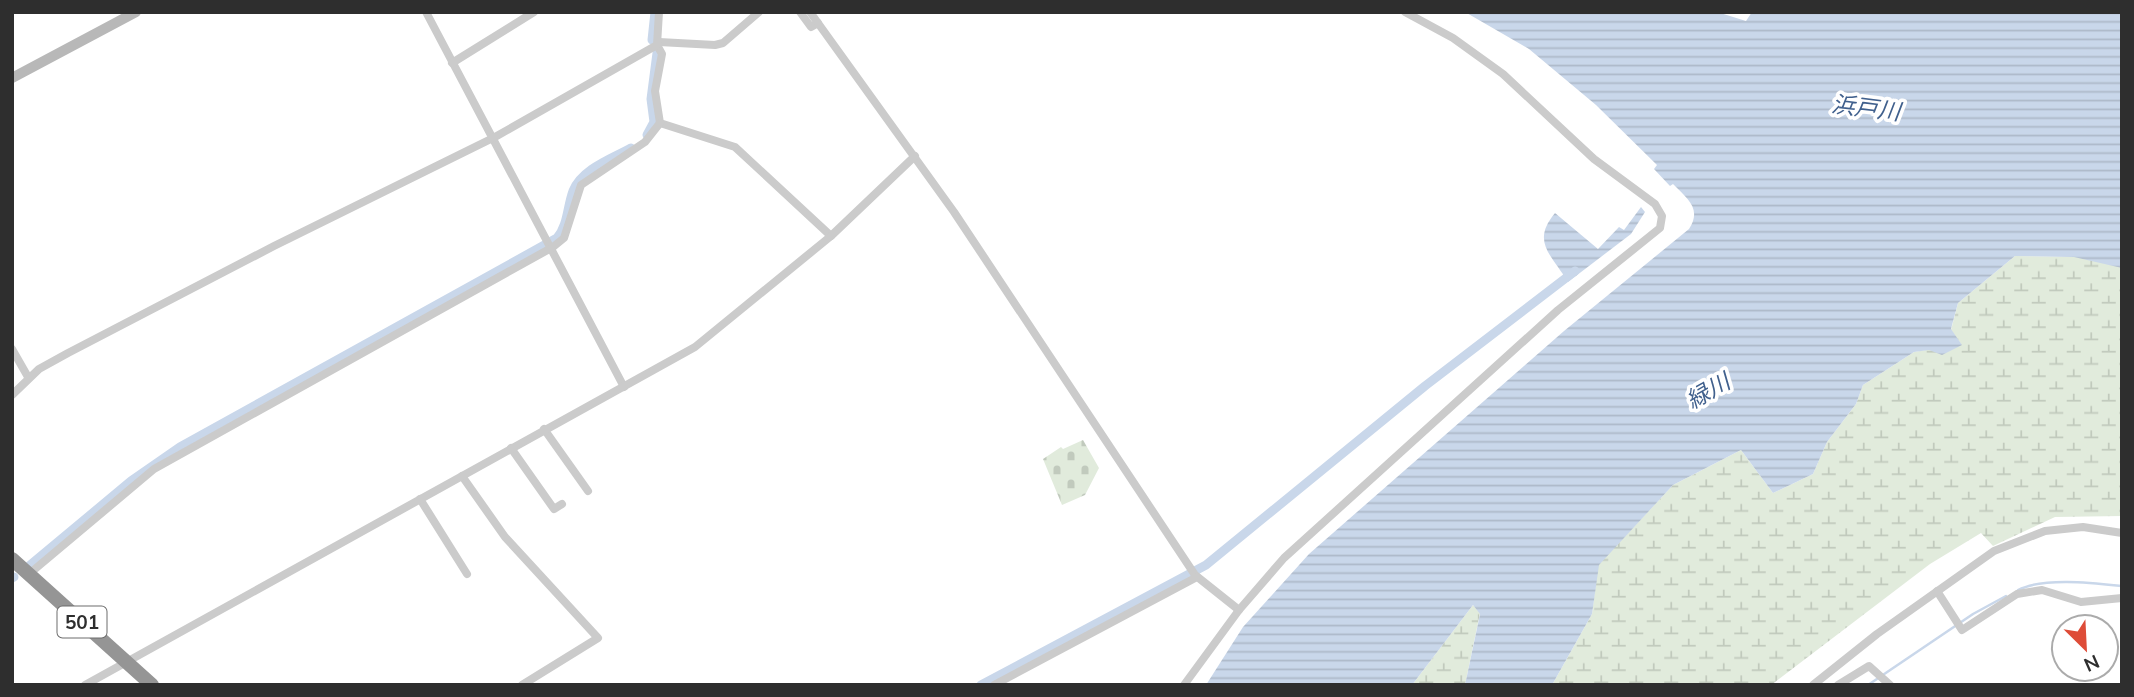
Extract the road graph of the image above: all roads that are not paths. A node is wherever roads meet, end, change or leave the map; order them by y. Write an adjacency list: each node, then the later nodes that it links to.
1 (426, 12): 11 (street)
2 (534, 12): 11 (street)
3 (659, 12): 10 (street)
4 (758, 12): 10 (street)
5 (800, 12): 9 (street)
6 (810, 12): 9 (street)
7 (1405, 12): 35 (street)
8 (134, 13): 12 (street)
9 (818, 23): 15 (street)
10 (658, 43): 13 (street); 14 (street)
11 (452, 63): 14 (street)
12 (12, 78)
13 (660, 123): 16 (street); 17 (street)
14 (495, 137): 17 (street); 19 (street)
15 (915, 156): 16 (street); 30 (street)
16 (831, 236): 20 (street)
17 (551, 244): 20 (street); 31 (street)
18 (12, 349): 19 (street)
19 (28, 377): 21 (street)
20 (624, 387): 22 (street)
21 (12, 395)
22 (544, 429): 23 (street); 25 (street)
23 (511, 448): 24 (street); 27 (street)
24 (462, 476): 26 (street); 40 (street)
25 (588, 491)
26 (420, 499): 32 (street); 36 (street)
27 (562, 505)
28 (2122, 533): 33 (street)
29 (12, 559): 31 (highway, 501)
30 (1194, 573): 35 (street); 41 (street)
31 (29, 574): 36 (highway, 501)
32 (467, 574)
33 (1937, 591): 34 (street); 43 (street)
34 (2122, 598)
35 (1239, 610): 42 (street)
36 (128, 663): 38 (street); 39 (highway, 501)
37 (1887, 682): 44 (street); 45 (street)
38 (85, 685)
39 (152, 685)
40 (522, 685)
41 (994, 685)
42 (1184, 685)
43 (1813, 685)
44 (1838, 685)
45 (1875, 685)

